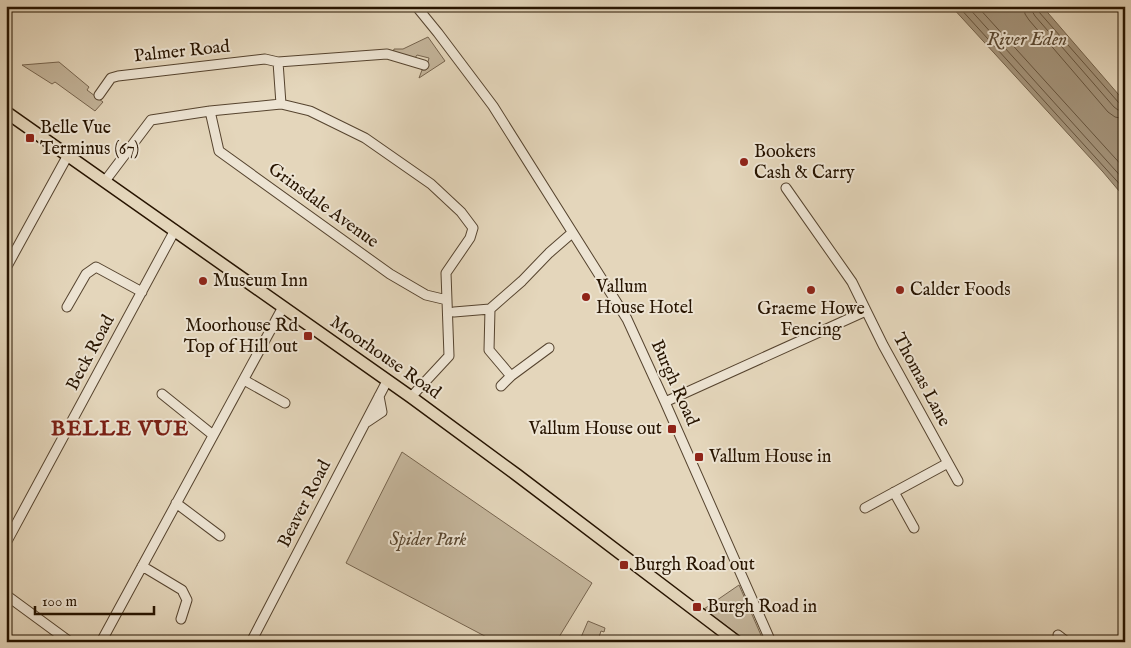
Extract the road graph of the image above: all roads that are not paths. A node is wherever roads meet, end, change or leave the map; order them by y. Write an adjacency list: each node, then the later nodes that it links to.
1 (416, 6): 12 (street, Burgh Road)
2 (278, 62): 3 (street, Palmer Road); 4 (street, Palmer Road); 5 (street)
3 (424, 65)
4 (99, 95)
5 (281, 104): 6 (street); 15 (street)
6 (210, 111): 9 (street); 15 (street, Grinsdale Avenue)
7 (6, 112): 8 (main road, Moorhouse Road)
8 (68, 155): 9 (main road, Moorhouse Road); 13 (street)
9 (105, 181): 11 (main road, Moorhouse Road)
10 (786, 188): 19 (street, Thomas Lane)
11 (175, 230): 14 (street, Beck Road); 17 (main road, Moorhouse Road)
12 (572, 233): 18 (street); 28 (street, Burgh Road)
13 (6, 268)
14 (142, 292): 16 (street); 38 (street, Beck Road)
15 (447, 300): 27 (street)
16 (67, 307)
17 (283, 307): 23 (street); 24 (main road, Moorhouse Road)
18 (490, 309): 20 (street); 22 (street)
19 (866, 311): 28 (street); 31 (street, Thomas Lane)
20 (454, 312)
21 (549, 348): 22 (street)
22 (511, 376): 25 (street)
23 (244, 380): 29 (street); 30 (street)
24 (387, 381): 27 (main road, Moorhouse Road); 45 (street, Beaver Road)
25 (501, 386)
26 (162, 394): 30 (street)
27 (411, 397): 46 (main road, Moorhouse Road)
28 (665, 402): 47 (street, Burgh Road)
29 (285, 403)
30 (213, 434): 34 (street)
31 (948, 463): 32 (street, Thomas Lane); 33 (street)
32 (958, 481)
33 (894, 492): 35 (street); 36 (street)
34 (176, 504): 37 (street); 39 (street)
35 (865, 508)
36 (914, 528)
37 (220, 536)
38 (6, 543)
39 (142, 566): 41 (street); 44 (street)
40 (6, 596): 43 (street)
41 (181, 619)
42 (1058, 635): 48 (street)
43 (70, 642)
44 (101, 642)
45 (251, 642)
46 (737, 642)
47 (771, 642)
48 (1067, 642)

